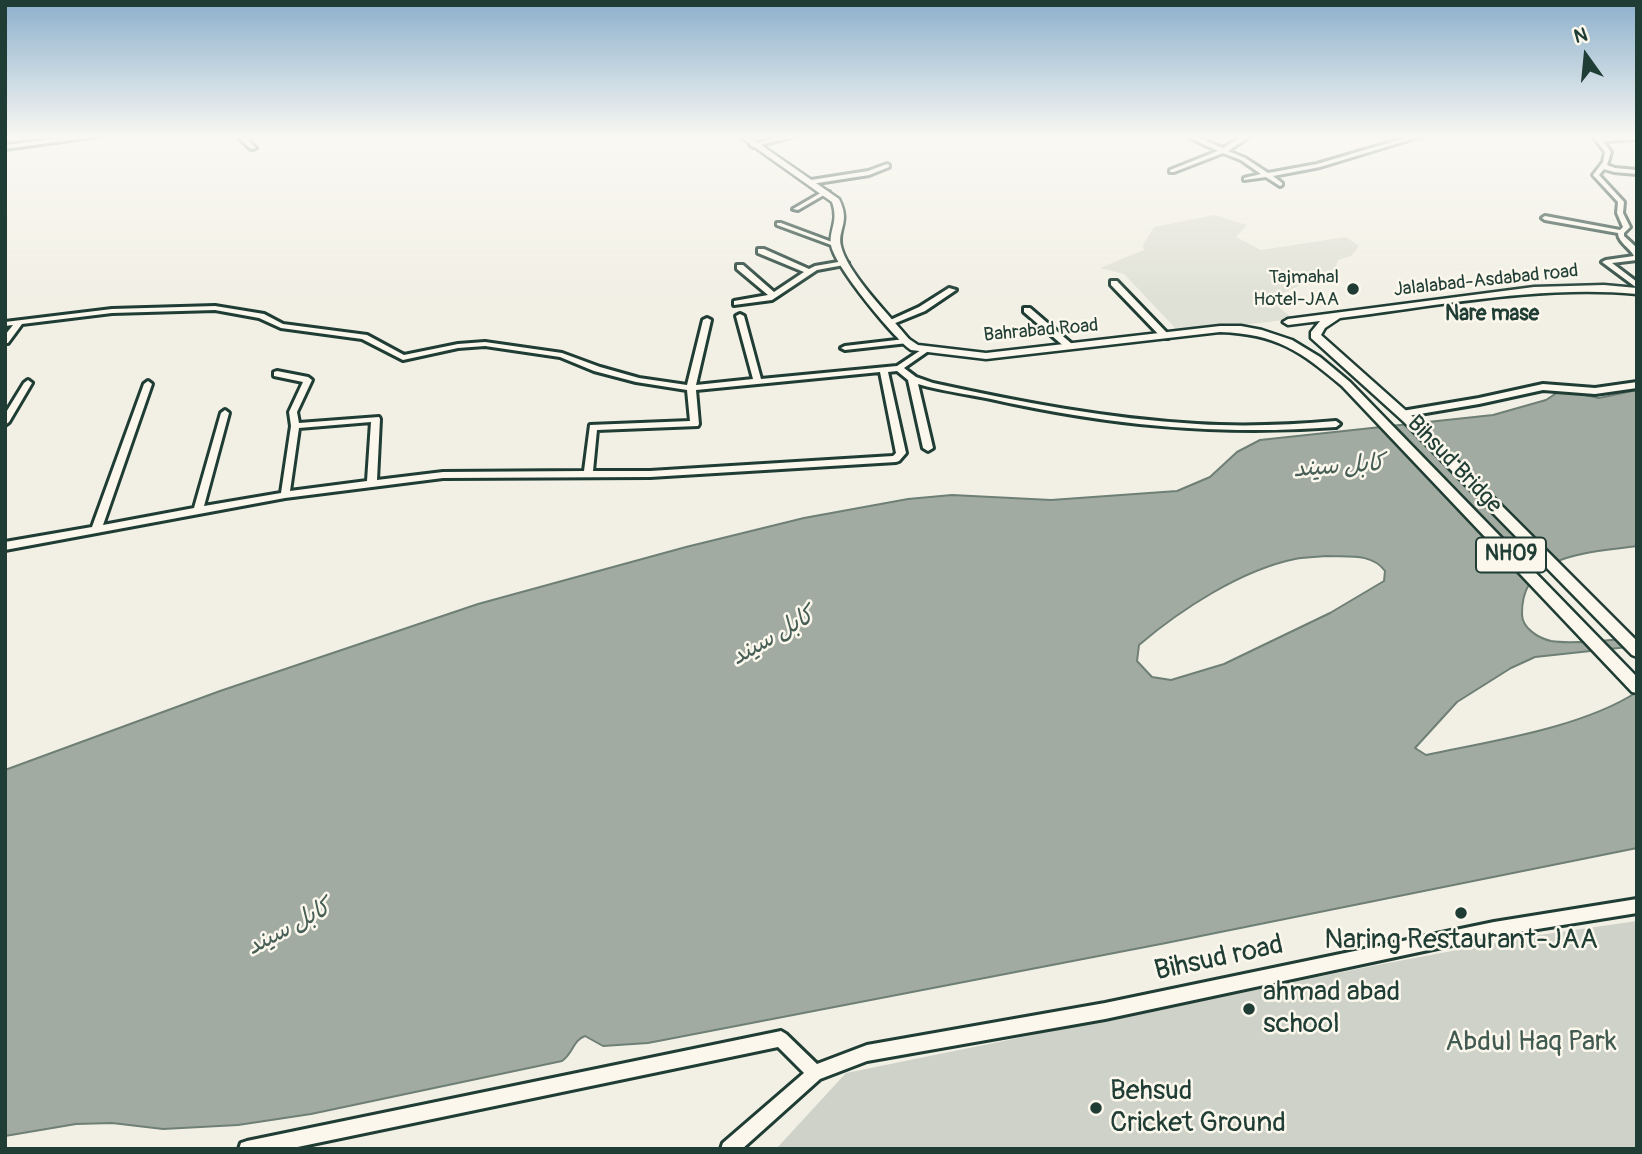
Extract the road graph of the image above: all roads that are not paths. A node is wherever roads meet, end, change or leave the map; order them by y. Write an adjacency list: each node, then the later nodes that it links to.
1 (823, 190): 3 (main road)
2 (1610, 190): 7 (street)
3 (826, 192): 4 (street); 8 (main road, Bahrabad Road)
4 (796, 209)
5 (1545, 218): 7 (street)
6 (779, 224): 8 (street)
7 (1621, 232): 10 (street)
8 (836, 245): 11 (main road, Bahrabad Road)
9 (761, 251): 13 (street)
10 (1637, 257): 15 (street)
11 (844, 263): 13 (street); 23 (main road, Bahrabad Road)
12 (740, 267): 17 (street)
13 (811, 272): 17 (street)
14 (1114, 283): 28 (street)
15 (1636, 288): 20 (main road, Jalalabad-Asdabad road)
16 (952, 290): 23 (street)
17 (773, 295): 18 (street)
18 (737, 303)
19 (1027, 310): 33 (street)
20 (1339, 315): 24 (main road, Jalalabad-Asdabad road); 29 (main road)
21 (740, 316): 40 (street)
22 (707, 320): 44 (street)
23 (890, 322): 32 (main road, Bahrabad Road)
24 (1285, 322): 27 (main road, Jalalabad-Asdabad road); 29 (main road, NH09); 30 (main road)
25 (5, 324): 26 (street)
26 (18, 324): 31 (street); 44 (street)
27 (1220, 329): 28 (main road, Bahrabad Road); 30 (main road, Bahrabad Road)
28 (1165, 336): 33 (main road, Bahrabad Road)
29 (1315, 336): 30 (main road); 46 (main road, NH09)
30 (1284, 338): 48 (main road, Bahrabad Road / NH09)
31 (5, 341)
32 (905, 341): 34 (street); 35 (main road, Bahrabad Road)
33 (1069, 346): 35 (main road, Bahrabad Road)
34 (845, 348)
35 (924, 349): 36 (street)
36 (899, 368): 37 (street); 39 (street)
37 (884, 371): 40 (street); 52 (street)
38 (277, 374): 50 (street)
39 (912, 377): 49 (street); 51 (street)
40 (758, 382): 44 (street)
41 (28, 383): 47 (street)
42 (148, 384): 56 (street)
43 (1637, 385): 46 (street)
44 (691, 388): 52 (street)
45 (225, 413): 55 (street)
46 (1405, 416): 58 (main road, NH09)
47 (5, 422)
48 (1385, 423): 59 (main road, Bihsud Bridge / NH09)
49 (1336, 424)
50 (295, 426): 53 (street); 54 (street)
51 (928, 448)
52 (588, 475): 53 (street)
53 (372, 484): 54 (street)
54 (285, 495): 55 (street)
55 (198, 512): 56 (street)
56 (96, 530): 57 (street)
57 (5, 546)
58 (1637, 651)
59 (1637, 687)
60 (1637, 906): 61 (street, Bihsud road)
61 (815, 1073): 62 (street); 63 (street)
62 (247, 1149)
63 (729, 1149)

